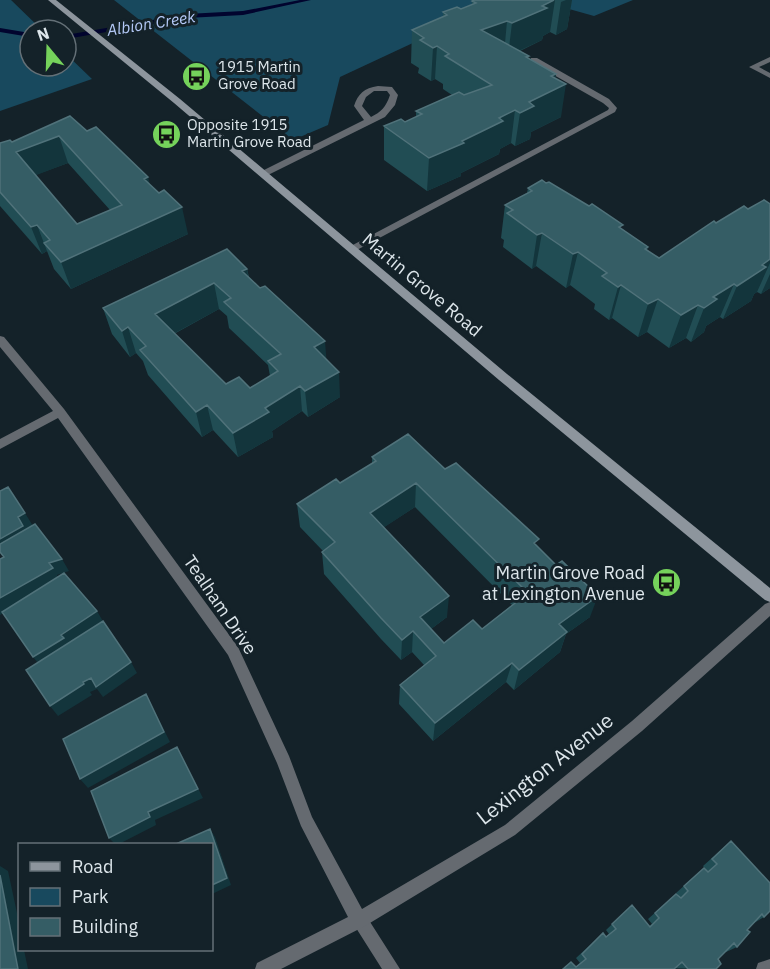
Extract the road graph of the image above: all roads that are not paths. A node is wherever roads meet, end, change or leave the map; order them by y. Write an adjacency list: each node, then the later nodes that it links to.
1 (52, 0): 6 (main road, Martin Grove Road)
2 (770, 59): 4 (street)
3 (534, 60): 7 (street)
4 (770, 76)
5 (369, 121): 6 (street)
6 (263, 174): 7 (main road, Martin Grove Road)
7 (352, 249): 11 (main road, Martin Grove Road)
8 (0, 340): 9 (street, Tealham Drive)
9 (60, 412): 10 (street); 13 (street, Tealham Drive)
10 (0, 444)
11 (770, 596)
12 (770, 608): 13 (street, Lexington Avenue)
13 (359, 920): 15 (street, Lexington Avenue); 16 (street, Tealham Drive)
14 (770, 967): 17 (street)
15 (263, 969)
16 (392, 969)
17 (764, 969)

